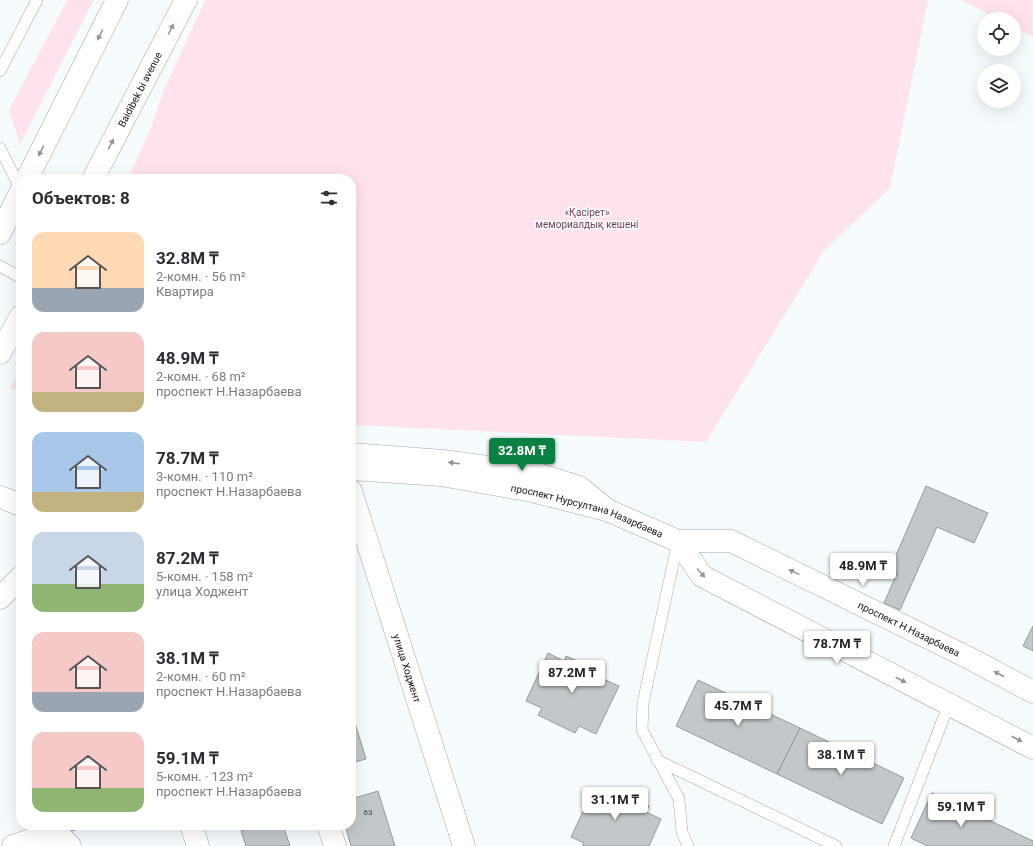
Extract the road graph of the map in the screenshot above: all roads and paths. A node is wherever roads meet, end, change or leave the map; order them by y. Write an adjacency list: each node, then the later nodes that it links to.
1 (37, 0): 4 (lane)
2 (117, 0): 6 (main road, one-way to 6)
3 (186, 0): 7 (main road, Baidibek bi avenue, one-way to 3)
4 (0, 71)
5 (0, 148): 8 (lane)
6 (30, 174)
7 (96, 174)
8 (16, 180)
9 (16, 200): 10 (main road)
10 (0, 233)
11 (0, 266): 12 (lane)
12 (16, 275)
13 (16, 325): 14 (main road)
14 (0, 353)
15 (356, 454): 20 (main road, one-way to 15)
16 (356, 469): 20 (main road, проспект Нурсултана Назарбаева)
17 (0, 497): 18 (main road)
18 (16, 503)
19 (356, 507): 34 (main road, улица Ходжент)
20 (607, 510): 21 (main road, проспект Нурсултана Назарбаева)
21 (678, 541): 24 (main road, проспект Н.Назарбаева, one-way to 21); 25 (main road, one-way to 25); 27 (lane)
22 (16, 582): 23 (main road)
23 (0, 598)
24 (1033, 692)
25 (949, 704): 26 (main road, one-way to 26); 37 (lane)
26 (1033, 748)
27 (657, 760): 35 (lane); 36 (lane)
28 (193, 830): 32 (main road)
29 (330, 830): 33 (main road)
30 (66, 842): 31 (main road)
31 (13, 846)
32 (198, 846)
33 (335, 846)
34 (464, 846)
35 (688, 846)
36 (836, 846)
37 (894, 846)

